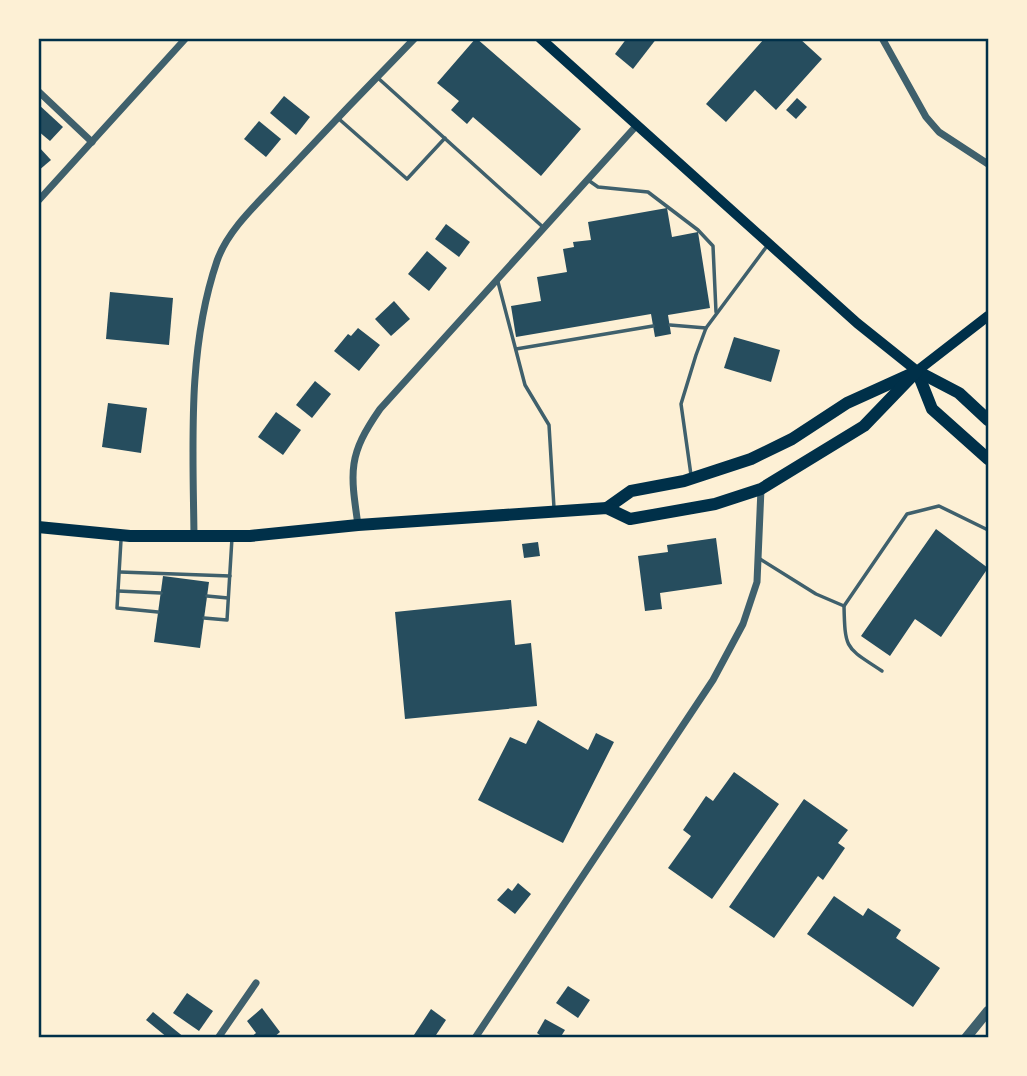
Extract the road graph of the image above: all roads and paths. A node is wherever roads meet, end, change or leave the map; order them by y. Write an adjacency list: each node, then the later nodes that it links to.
1 (186, 38): 10 (street)
2 (415, 38): 5 (street)
3 (540, 38): 8 (main road)
4 (882, 38): 11 (street)
5 (377, 77): 7 (street); 9 (lane)
6 (38, 90): 10 (street)
7 (338, 118): 9 (lane); 35 (street)
8 (637, 125): 12 (street); 15 (main road)
9 (445, 138): 14 (lane)
10 (92, 142): 13 (street)
11 (989, 164)
12 (588, 180): 14 (street); 17 (lane)
13 (38, 201)
14 (545, 228): 16 (street)
15 (768, 244): 17 (lane); 23 (main road)
16 (498, 282): 22 (lane); 30 (street)
17 (716, 314): 21 (lane)
18 (989, 316): 23 (main road)
19 (670, 325): 21 (lane)
20 (653, 326): 22 (lane)
21 (706, 328): 26 (lane)
22 (516, 349): 29 (lane)
23 (917, 370): 24 (main road); 25 (main road); 26 (main road); 27 (main road)
24 (989, 420)
25 (989, 459)
26 (691, 479): 28 (main road)
27 (761, 489): 28 (main road); 36 (street)
28 (607, 508): 29 (main road)
29 (554, 513): 30 (main road)
30 (358, 525): 34 (main road)
31 (38, 527): 33 (main road)
32 (989, 530): 43 (lane)
33 (121, 535): 35 (main road); 37 (lane)
34 (232, 536): 35 (main road); 38 (lane)
35 (194, 538)
36 (758, 557): 43 (lane); 50 (street)
37 (119, 572): 38 (lane); 39 (lane)
38 (230, 576): 42 (lane)
39 (118, 591): 40 (lane); 44 (lane)
40 (161, 593)
41 (207, 596): 42 (lane)
42 (228, 598): 45 (lane)
43 (844, 606): 46 (lane)
44 (158, 612)
45 (204, 618)
46 (882, 671)
47 (257, 983): 49 (street)
48 (989, 1011): 51 (street)
49 (218, 1038)
50 (475, 1038)
51 (967, 1038)

